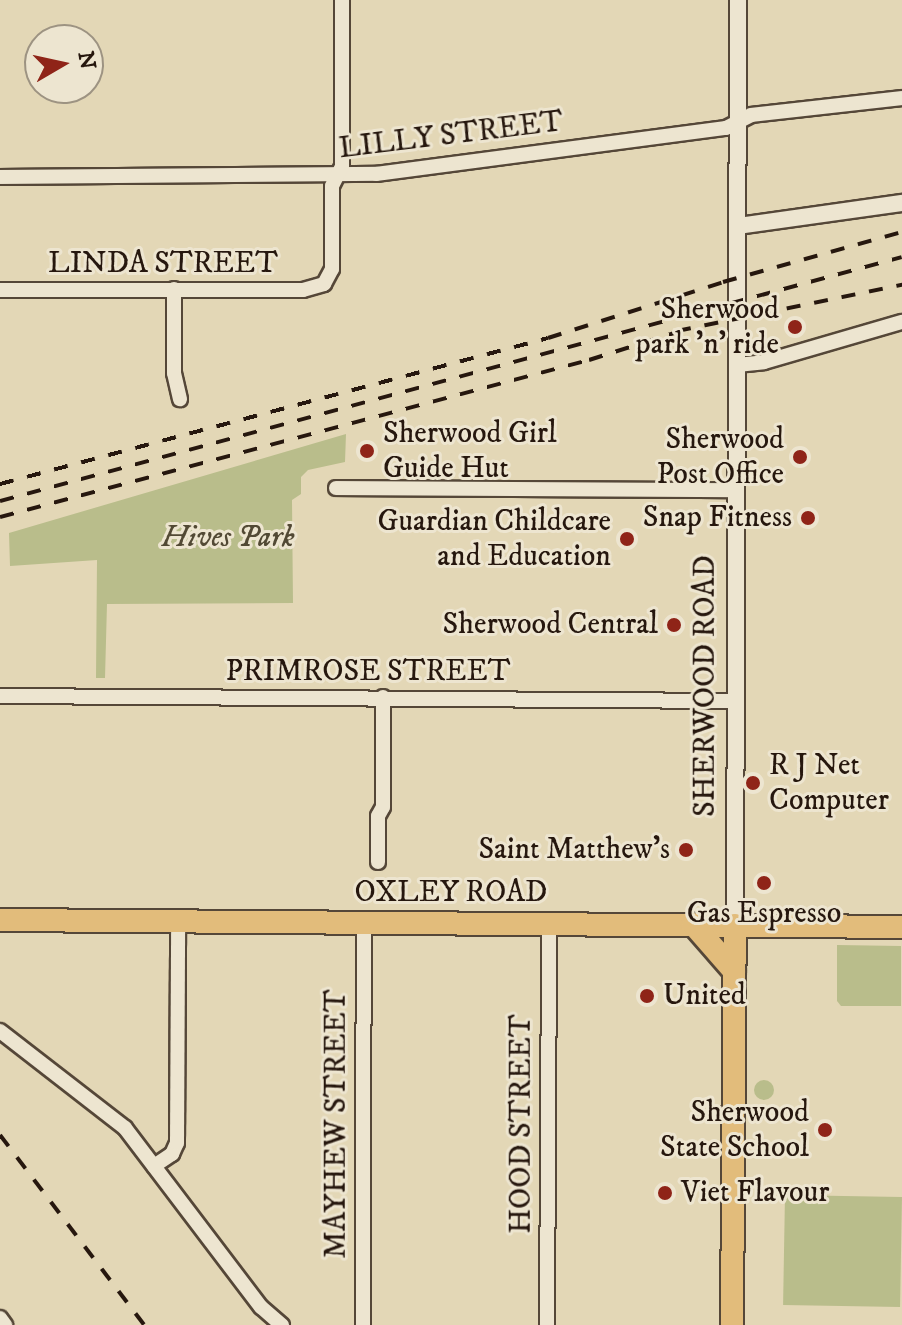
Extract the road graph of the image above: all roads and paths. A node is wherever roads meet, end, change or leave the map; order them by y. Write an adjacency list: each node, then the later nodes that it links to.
1 (342, 0): 5 (street)
2 (738, 0): 4 (street, SHERWOOD ROAD)
3 (902, 98): 4 (street, LILLY STREET)
4 (738, 122): 5 (street, LILLY STREET); 8 (street, SHERWOOD ROAD)
5 (337, 176): 6 (street, LILLY STREET); 9 (street, LINDA STREET)
6 (0, 177)
7 (902, 203): 8 (street)
8 (738, 226): 12 (street, SHERWOOD ROAD)
9 (174, 289): 10 (street, LINDA STREET); 13 (street)
10 (0, 290)
11 (902, 322): 12 (street)
12 (737, 365): 15 (street, SHERWOOD ROAD)
13 (180, 399)
14 (336, 488): 15 (street)
15 (736, 490): 18 (street, SHERWOOD ROAD)
16 (0, 696): 17 (street, PRIMROSE STREET)
17 (383, 697): 18 (street, PRIMROSE STREET); 19 (street)
18 (736, 701): 25 (street, SHERWOOD ROAD)
19 (378, 862)
20 (0, 920): 21 (main road, OXLEY ROAD)
21 (178, 922): 22 (main road, OXLEY ROAD); 29 (street)
22 (364, 923): 23 (main road, OXLEY ROAD); 35 (street, MAYHEW STREET)
23 (549, 923): 24 (main road, OXLEY ROAD); 36 (street, HOOD STREET)
24 (693, 924): 25 (main road, OXLEY ROAD); 27 (main road)
25 (735, 925): 26 (main road, OXLEY ROAD); 27 (main road, SHERWOOD ROAD)
26 (902, 927)
27 (734, 971): 37 (main road, SHERWOOD ROAD)
28 (0, 1031): 29 (street)
29 (154, 1166): 30 (street)
30 (261, 1307): 33 (street); 34 (street)
31 (0, 1318): 32 (street)
32 (5, 1325)
33 (268, 1325)
34 (282, 1325)
35 (363, 1325)
36 (547, 1325)
37 (732, 1325)

